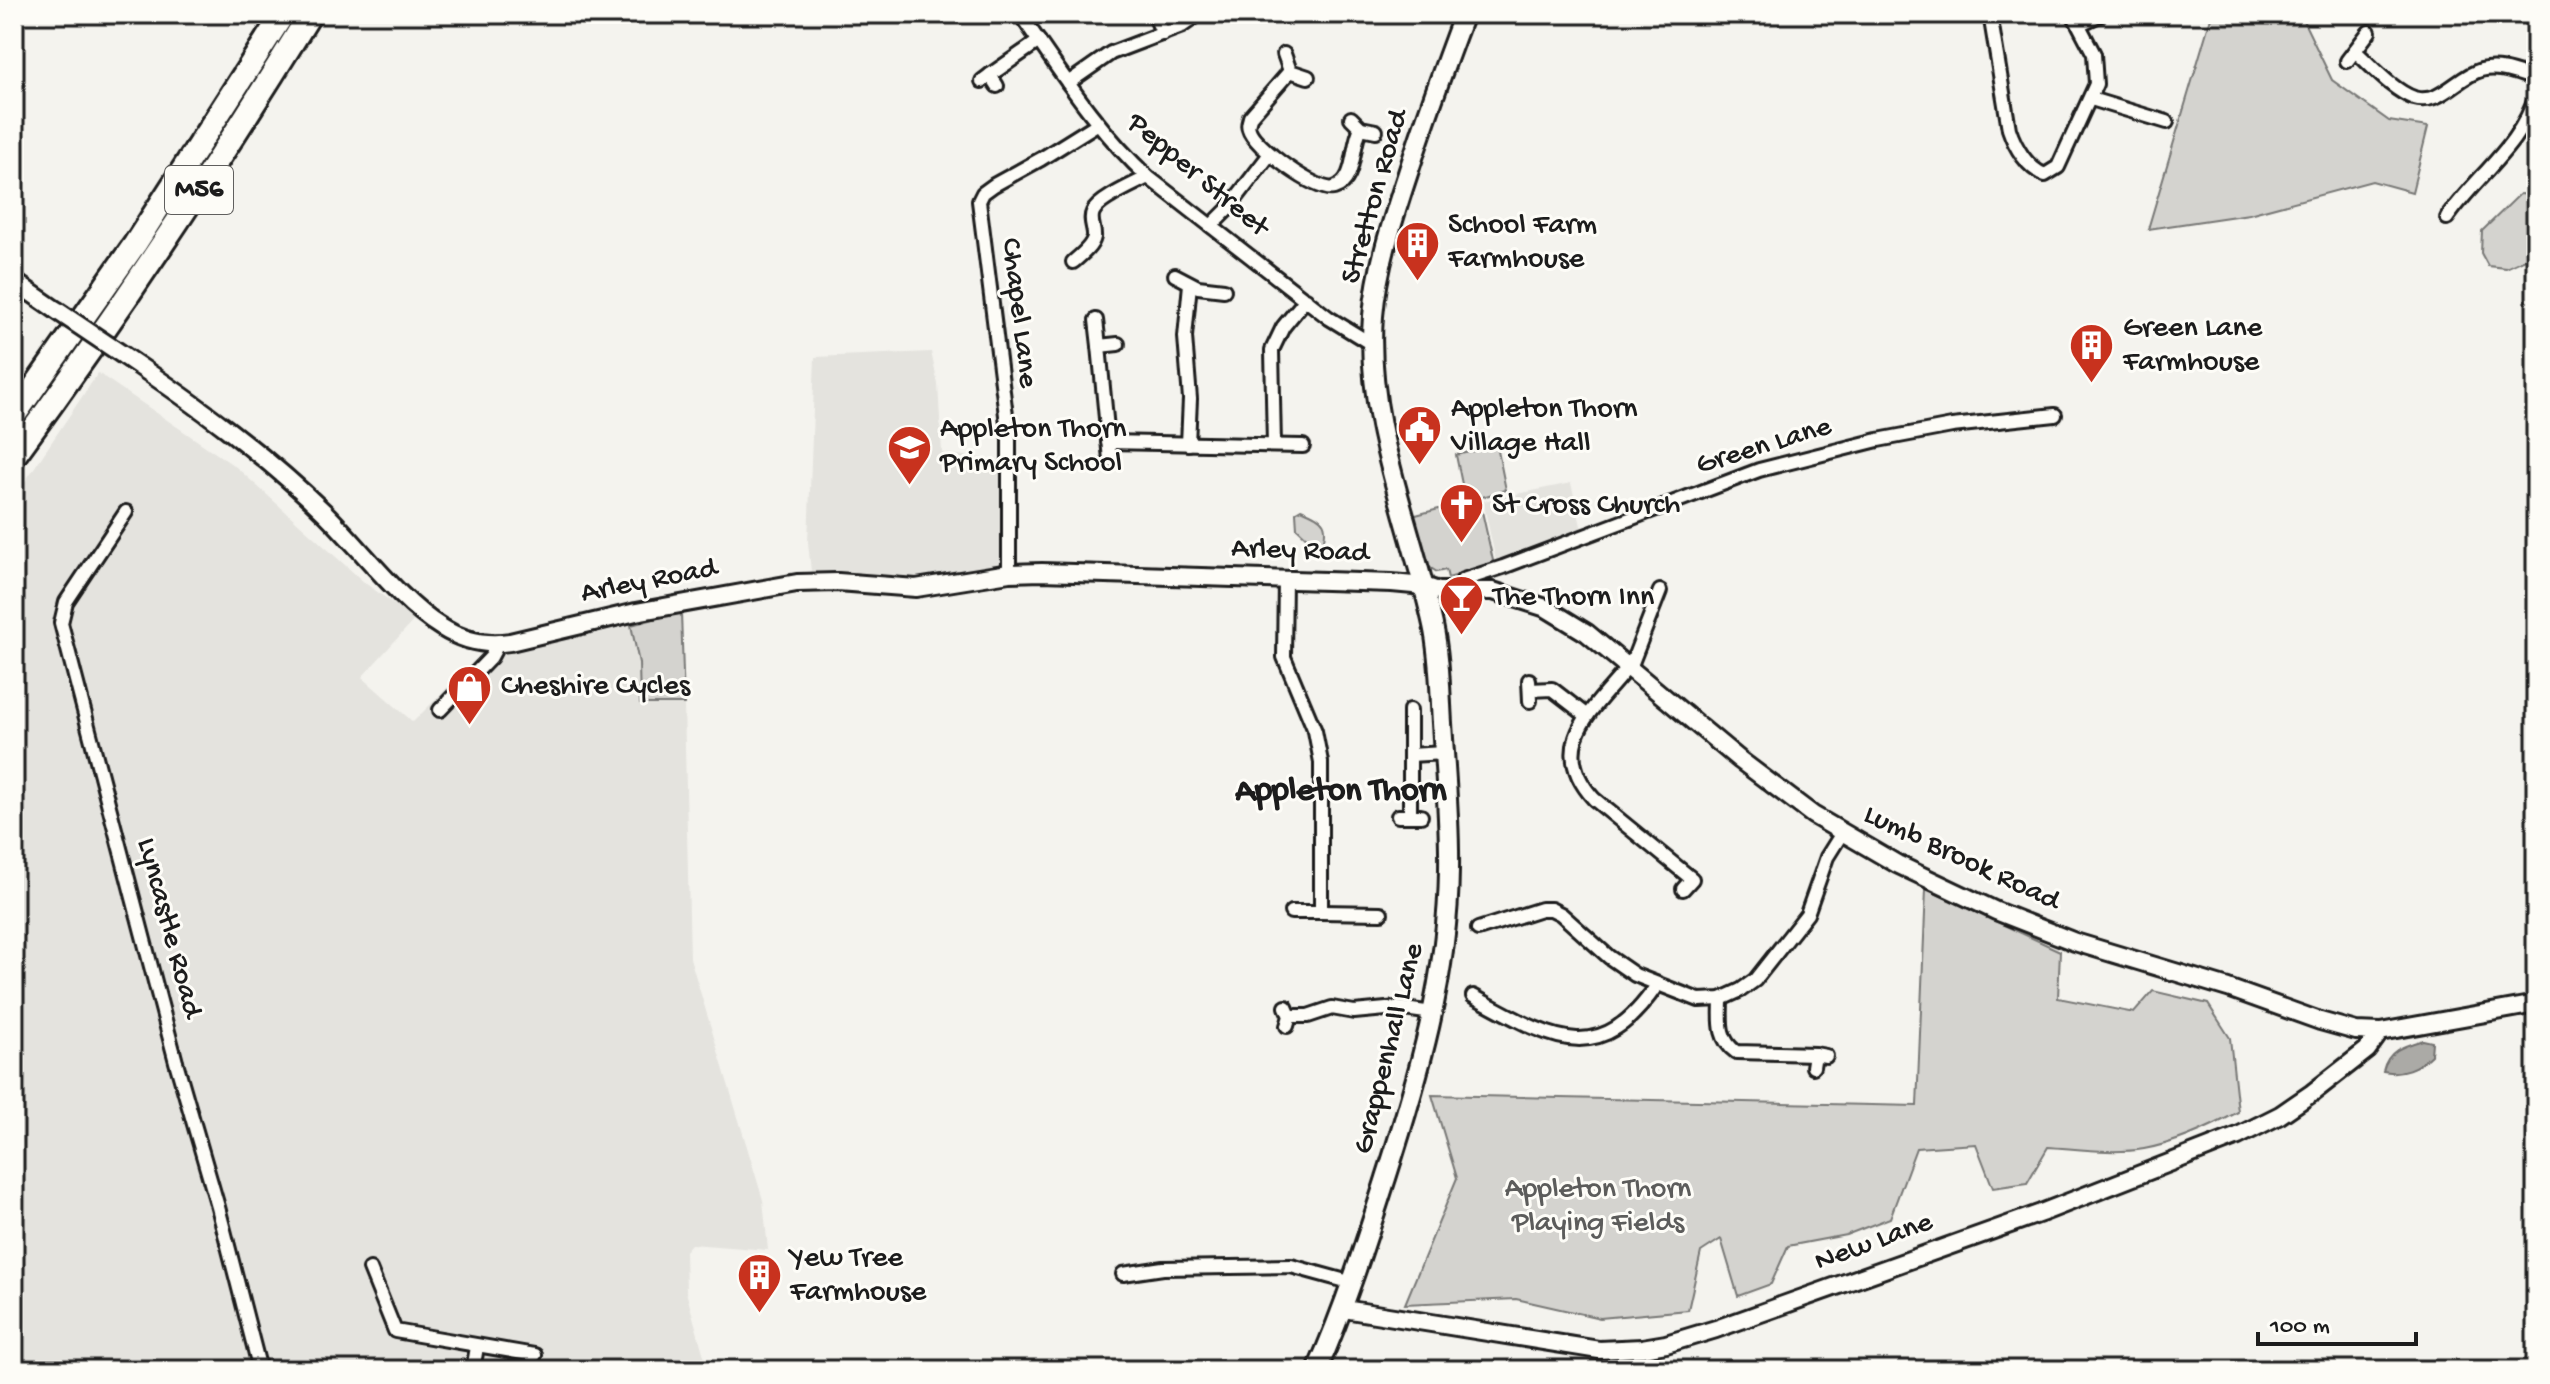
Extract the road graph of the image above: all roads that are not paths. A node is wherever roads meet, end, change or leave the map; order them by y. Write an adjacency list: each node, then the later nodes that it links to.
1 (283, 14): 41 (highway, M56)
2 (310, 14): 46 (highway, M56)
3 (1020, 14): 12 (street, Pepper Street)
4 (1154, 14): 11 (street)
5 (1199, 14): 11 (street)
6 (1464, 14): 38 (main road, Stretton Road)
7 (1990, 14): 19 (street)
8 (2101, 14): 9 (street)
9 (2076, 19): 19 (street)
10 (2369, 32): 16 (street)
11 (1163, 34): 18 (street)
12 (1039, 41): 17 (street); 18 (street, Pepper Street)
13 (1284, 54): 14 (street)
14 (1290, 71): 15 (street); 26 (street)
15 (1308, 77)
16 (2536, 79)
17 (990, 81)
18 (1068, 83): 23 (street, Pepper Street)
19 (2091, 99): 22 (street)
20 (2535, 103): 28 (street)
21 (1351, 118): 24 (street)
22 (2167, 122)
23 (1097, 124): 27 (street, Pepper Street); 49 (street, Chapel Lane)
24 (1361, 128): 25 (street); 26 (street)
25 (1376, 131)
26 (1270, 154): 29 (street)
27 (1148, 177): 29 (street, Pepper Street); 30 (street)
28 (2447, 218)
29 (1211, 226): 35 (street, Pepper Street)
30 (1073, 262)
31 (1175, 275): 33 (street)
32 (14, 281): 54 (street, Arley Road, bridge)
33 (1190, 284): 34 (street); 43 (street)
34 (1224, 290)
35 (1306, 299): 38 (street, Pepper Street); 44 (street)
36 (1096, 320): 39 (street)
37 (1118, 344): 39 (street)
38 (1373, 345): 51 (main road, Stretton Road)
39 (1099, 346): 42 (street)
40 (2055, 415): 52 (street, Green Lane)
41 (14, 416)
42 (1108, 442): 43 (street); 47 (street)
43 (1188, 444): 44 (street)
44 (1274, 445): 45 (street)
45 (1303, 446)
46 (14, 456)
47 (1110, 460)
48 (126, 512): 83 (street, Lyncastle Road)
49 (1009, 573): 50 (street, Arley Road); 54 (street, Arley Road)
50 (1285, 579): 51 (street, Arley Road); 66 (street)
51 (1424, 586): 52 (street, Lumb Brook Road); 60 (main road, Grappenhall Lane)
52 (1459, 590): 55 (street, Lumb Brook Road)
53 (1660, 591): 55 (street)
54 (498, 644): 57 (street)
55 (1629, 667): 59 (street); 63 (street, Lumb Brook Road)
56 (1530, 690): 59 (street)
57 (440, 710)
58 (1410, 710): 61 (street)
59 (1587, 716): 64 (street)
60 (1444, 753): 61 (street); 73 (main road, Grappenhall Lane)
61 (1410, 755): 62 (street)
62 (1410, 816)
63 (1842, 833): 71 (street); 75 (street, Lumb Brook Road)
64 (1683, 889)
65 (1291, 912): 66 (street)
66 (1321, 912): 67 (street)
67 (1381, 913)
68 (1478, 929): 69 (street)
69 (1657, 985): 70 (street); 71 (street)
70 (1471, 995)
71 (1721, 999): 76 (street)
72 (2536, 1004): 75 (street, Lumb Brook Road)
73 (1433, 1013): 74 (street); 79 (main road, Grappenhall Lane)
74 (1288, 1016)
75 (2380, 1032): 80 (street, New Lane)
76 (1818, 1059)
77 (370, 1269): 81 (street)
78 (1123, 1274): 79 (street)
79 (1353, 1283): 80 (main road, Grappenhall Lane)
80 (1344, 1309): 85 (main road, Grappenhall Lane)
81 (477, 1347): 82 (street); 84 (street)
82 (535, 1355)
83 (260, 1370)
84 (473, 1370)
85 (1317, 1370)

